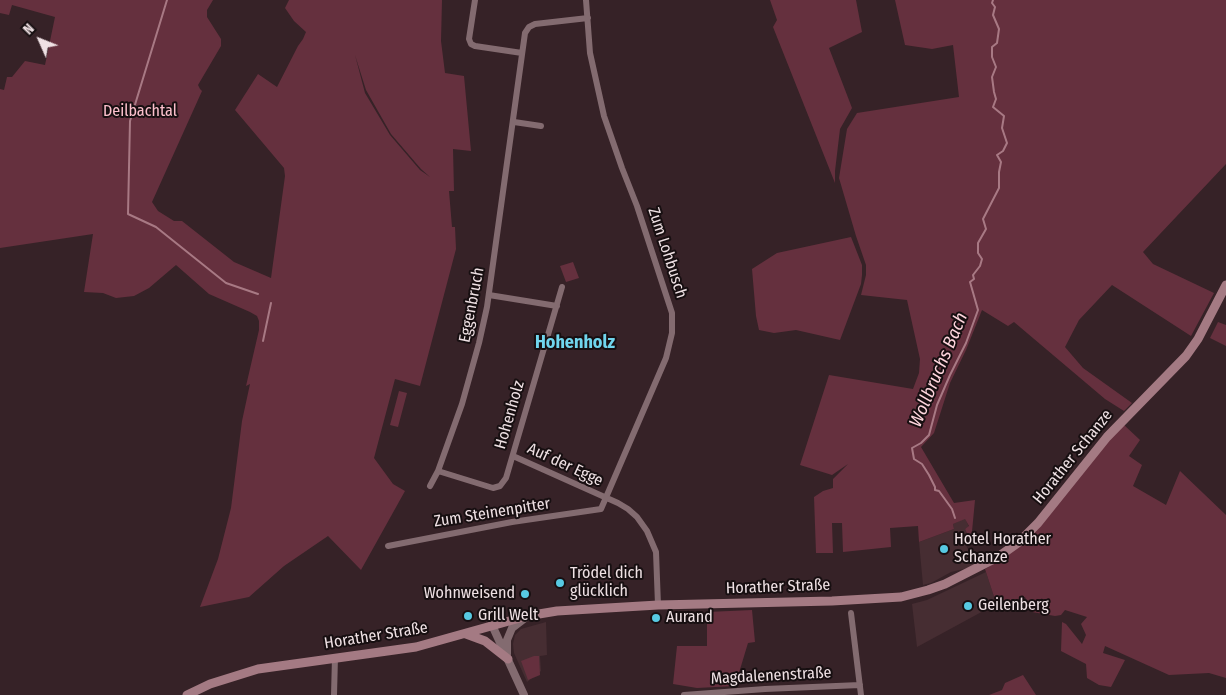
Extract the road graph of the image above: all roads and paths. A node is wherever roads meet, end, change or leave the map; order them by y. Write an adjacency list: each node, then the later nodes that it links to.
1 (475, 0): 4 (street)
2 (586, 0): 3 (street, Zum Lohbusch)
3 (588, 18): 4 (street, Eggenbruch); 14 (street, Zum Lohbusch)
4 (522, 53): 5 (street, Eggenbruch)
5 (514, 122): 6 (street); 9 (street, Eggenbruch)
6 (541, 126)
7 (1226, 285): 17 (main road, Horather Schanze)
8 (562, 287): 10 (street, Hohenholz)
9 (489, 296): 10 (street); 12 (street, Eggenbruch)
10 (557, 306): 11 (street, Hohenholz)
11 (513, 456): 12 (street, Hohenholz); 14 (street, Auf der Egge)
12 (438, 471): 13 (street, Eggenbruch)
13 (430, 486)
14 (606, 499): 15 (street, Zum Lohbusch); 18 (street, Auf der Egge)
15 (602, 509): 16 (street, Zum Steinenpitter)
16 (388, 546)
17 (901, 596): 18 (main road, Horather Straße)
18 (658, 605): 20 (main road, Horather Straße)
19 (851, 613): 25 (street)
20 (527, 616): 21 (main road, Horather Straße); 24 (street)
21 (492, 626): 22 (main road, Horather Straße); 24 (street)
22 (466, 634): 23 (main road, Horather Straße); 24 (main road)
23 (335, 658): 27 (main road, Horather Straße); 28 (street)
24 (508, 659): 29 (street)
25 (860, 685): 26 (street, Magdalenenstraße); 31 (street)
26 (772, 692): 30 (street, Magdalenenstraße)
27 (187, 695)
28 (334, 695)
29 (524, 695)
30 (684, 695)
31 (861, 695)

